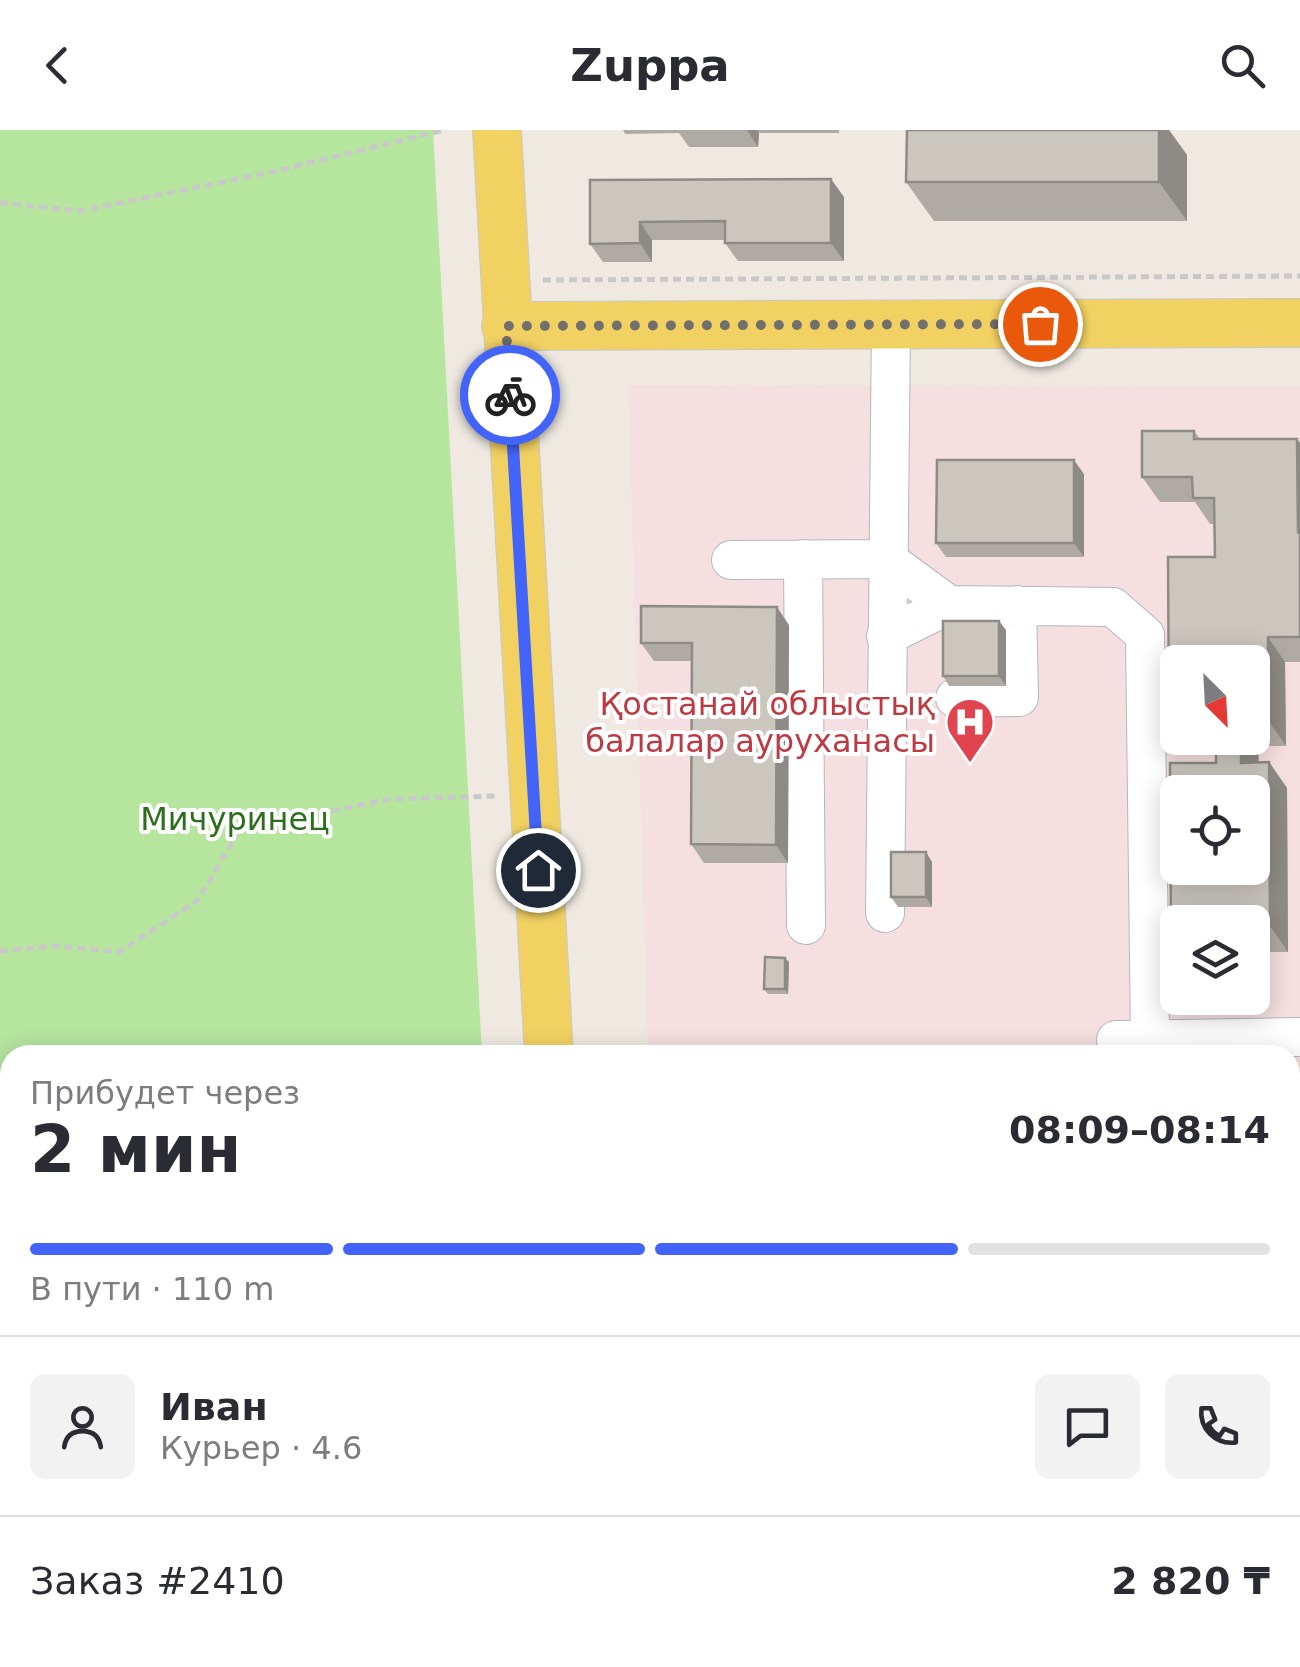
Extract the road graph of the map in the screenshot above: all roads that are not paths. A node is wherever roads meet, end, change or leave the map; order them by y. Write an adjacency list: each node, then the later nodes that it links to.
1 (498, 130): 2 (main road)
2 (505, 303): 4 (main road); 15 (main road)
3 (1300, 323): 4 (main road)
4 (891, 325): 5 (lane)
5 (886, 559): 7 (lane); 8 (lane); 10 (lane)
6 (732, 560): 7 (lane)
7 (803, 560): 13 (lane)
8 (950, 604): 9 (lane); 10 (lane)
9 (1017, 606): 11 (lane); 14 (lane)
10 (886, 636): 12 (lane)
11 (955, 698)
12 (885, 913)
13 (806, 925)
14 (1300, 1037)
15 (549, 1045)

